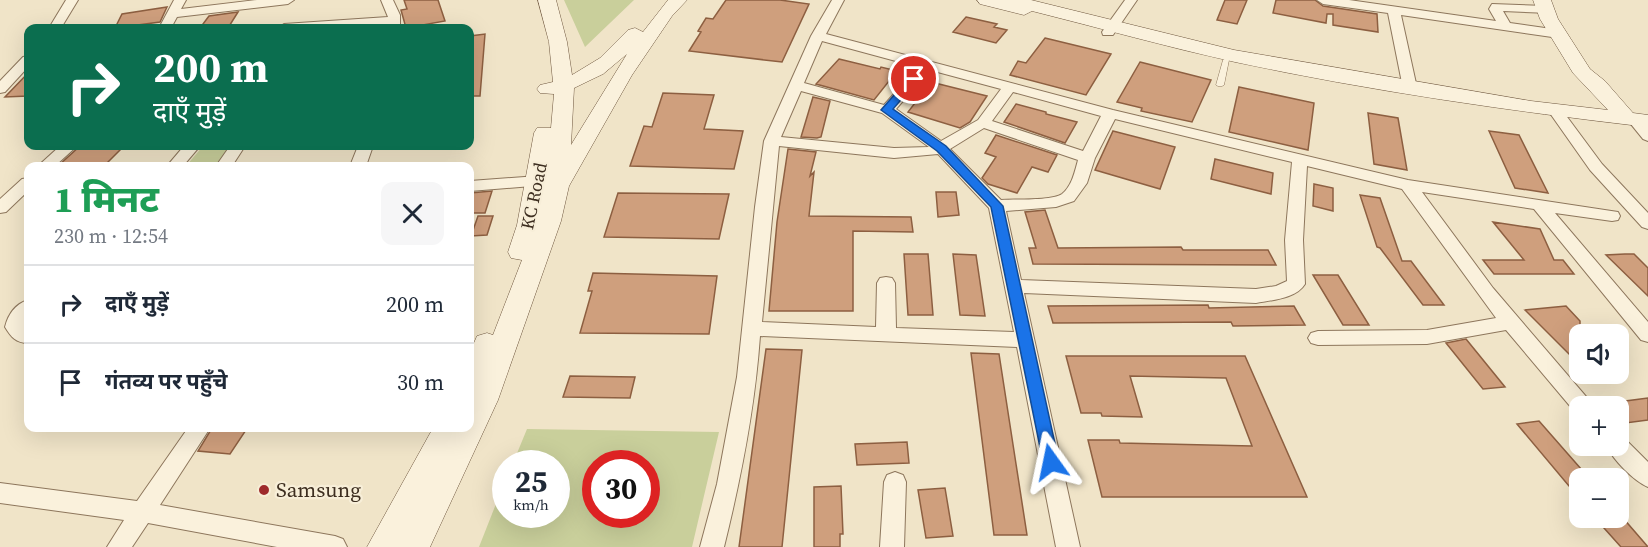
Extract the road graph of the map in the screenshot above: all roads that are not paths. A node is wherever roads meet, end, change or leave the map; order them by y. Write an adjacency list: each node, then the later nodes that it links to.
1 (72, 0): 18 (street)
2 (180, 0): 17 (street)
3 (288, 0): 17 (street)
4 (387, 0): 20 (street)
5 (531, 0): 36 (street)
6 (547, 0): 25 (street)
7 (663, 0): 29 (street)
8 (678, 0): 29 (street)
9 (838, 0): 24 (street)
10 (986, 0): 22 (street)
11 (1010, 0): 22 (street)
12 (1131, 0): 22 (street)
13 (1323, 0): 14 (street)
14 (1350, 3): 16 (street)
15 (1548, 3): 21 (street); 23 (street); 32 (street)
16 (1394, 12): 21 (street); 34 (street)
17 (171, 14): 19 (street)
18 (57, 24)
19 (167, 24)
20 (394, 24)
21 (1505, 26): 23 (street)
22 (1110, 29): 26 (street); 34 (street)
23 (1559, 34): 32 (street)
24 (818, 36): 28 (street); 30 (street)
25 (559, 59): 29 (street); 36 (street)
26 (1226, 60): 31 (lane); 37 (street)
27 (24, 64): 35 (street)
28 (928, 64): 33 (street); 39 (street)
29 (615, 68): 36 (street); 52 (street)
30 (796, 85): 39 (street); 44 (street)
31 (1220, 85)
32 (1598, 85): 41 (street)
33 (1010, 87): 40 (street); 42 (street)
34 (1410, 88): 37 (street)
35 (0, 89)
36 (555, 93): 52 (street)
37 (1434, 94): 38 (street)
38 (1554, 109): 41 (street); 60 (street)
39 (887, 110): 45 (street)
40 (1110, 114): 48 (street); 49 (street)
41 (1635, 119): 43 (street)
42 (983, 123): 45 (street); 48 (street)
43 (1648, 136)
44 (772, 141): 45 (street); 65 (street)
45 (941, 148): 57 (street)
46 (64, 150): 50 (street)
47 (189, 150): 51 (street)
48 (1087, 158): 57 (street)
49 (1300, 159): 53 (street); 62 (street)
50 (51, 162)
51 (179, 162)
52 (548, 184): 54 (street); 71 (street, KC Road); 73 (street)
53 (1408, 185): 56 (street); 64 (street)
54 (474, 186)
55 (24, 187): 58 (street)
56 (1539, 205): 59 (street); 67 (street)
57 (997, 206): 62 (street)
58 (0, 208)
59 (1612, 216)
60 (1648, 223)
61 (886, 283): 66 (street)
62 (1014, 286): 70 (street)
63 (24, 311): 68 (street)
64 (1511, 322): 69 (street); 72 (street)
65 (751, 328): 66 (street); 86 (street)
66 (886, 334): 70 (street)
67 (1648, 335)
68 (24, 336)
69 (1318, 338)
70 (1025, 340): 88 (street)
71 (474, 374)
72 (1574, 396)
73 (474, 418)
74 (196, 432): 81 (street)
75 (446, 432): 84 (street)
76 (468, 432): 85 (street)
77 (1628, 456): 78 (street)
78 (1648, 477)
79 (895, 482): 87 (street)
80 (0, 493): 81 (street)
81 (143, 512): 82 (street); 83 (street)
82 (118, 547)
83 (335, 547)
84 (384, 547)
85 (414, 547)
86 (712, 547)
87 (892, 547)
88 (1068, 547)

